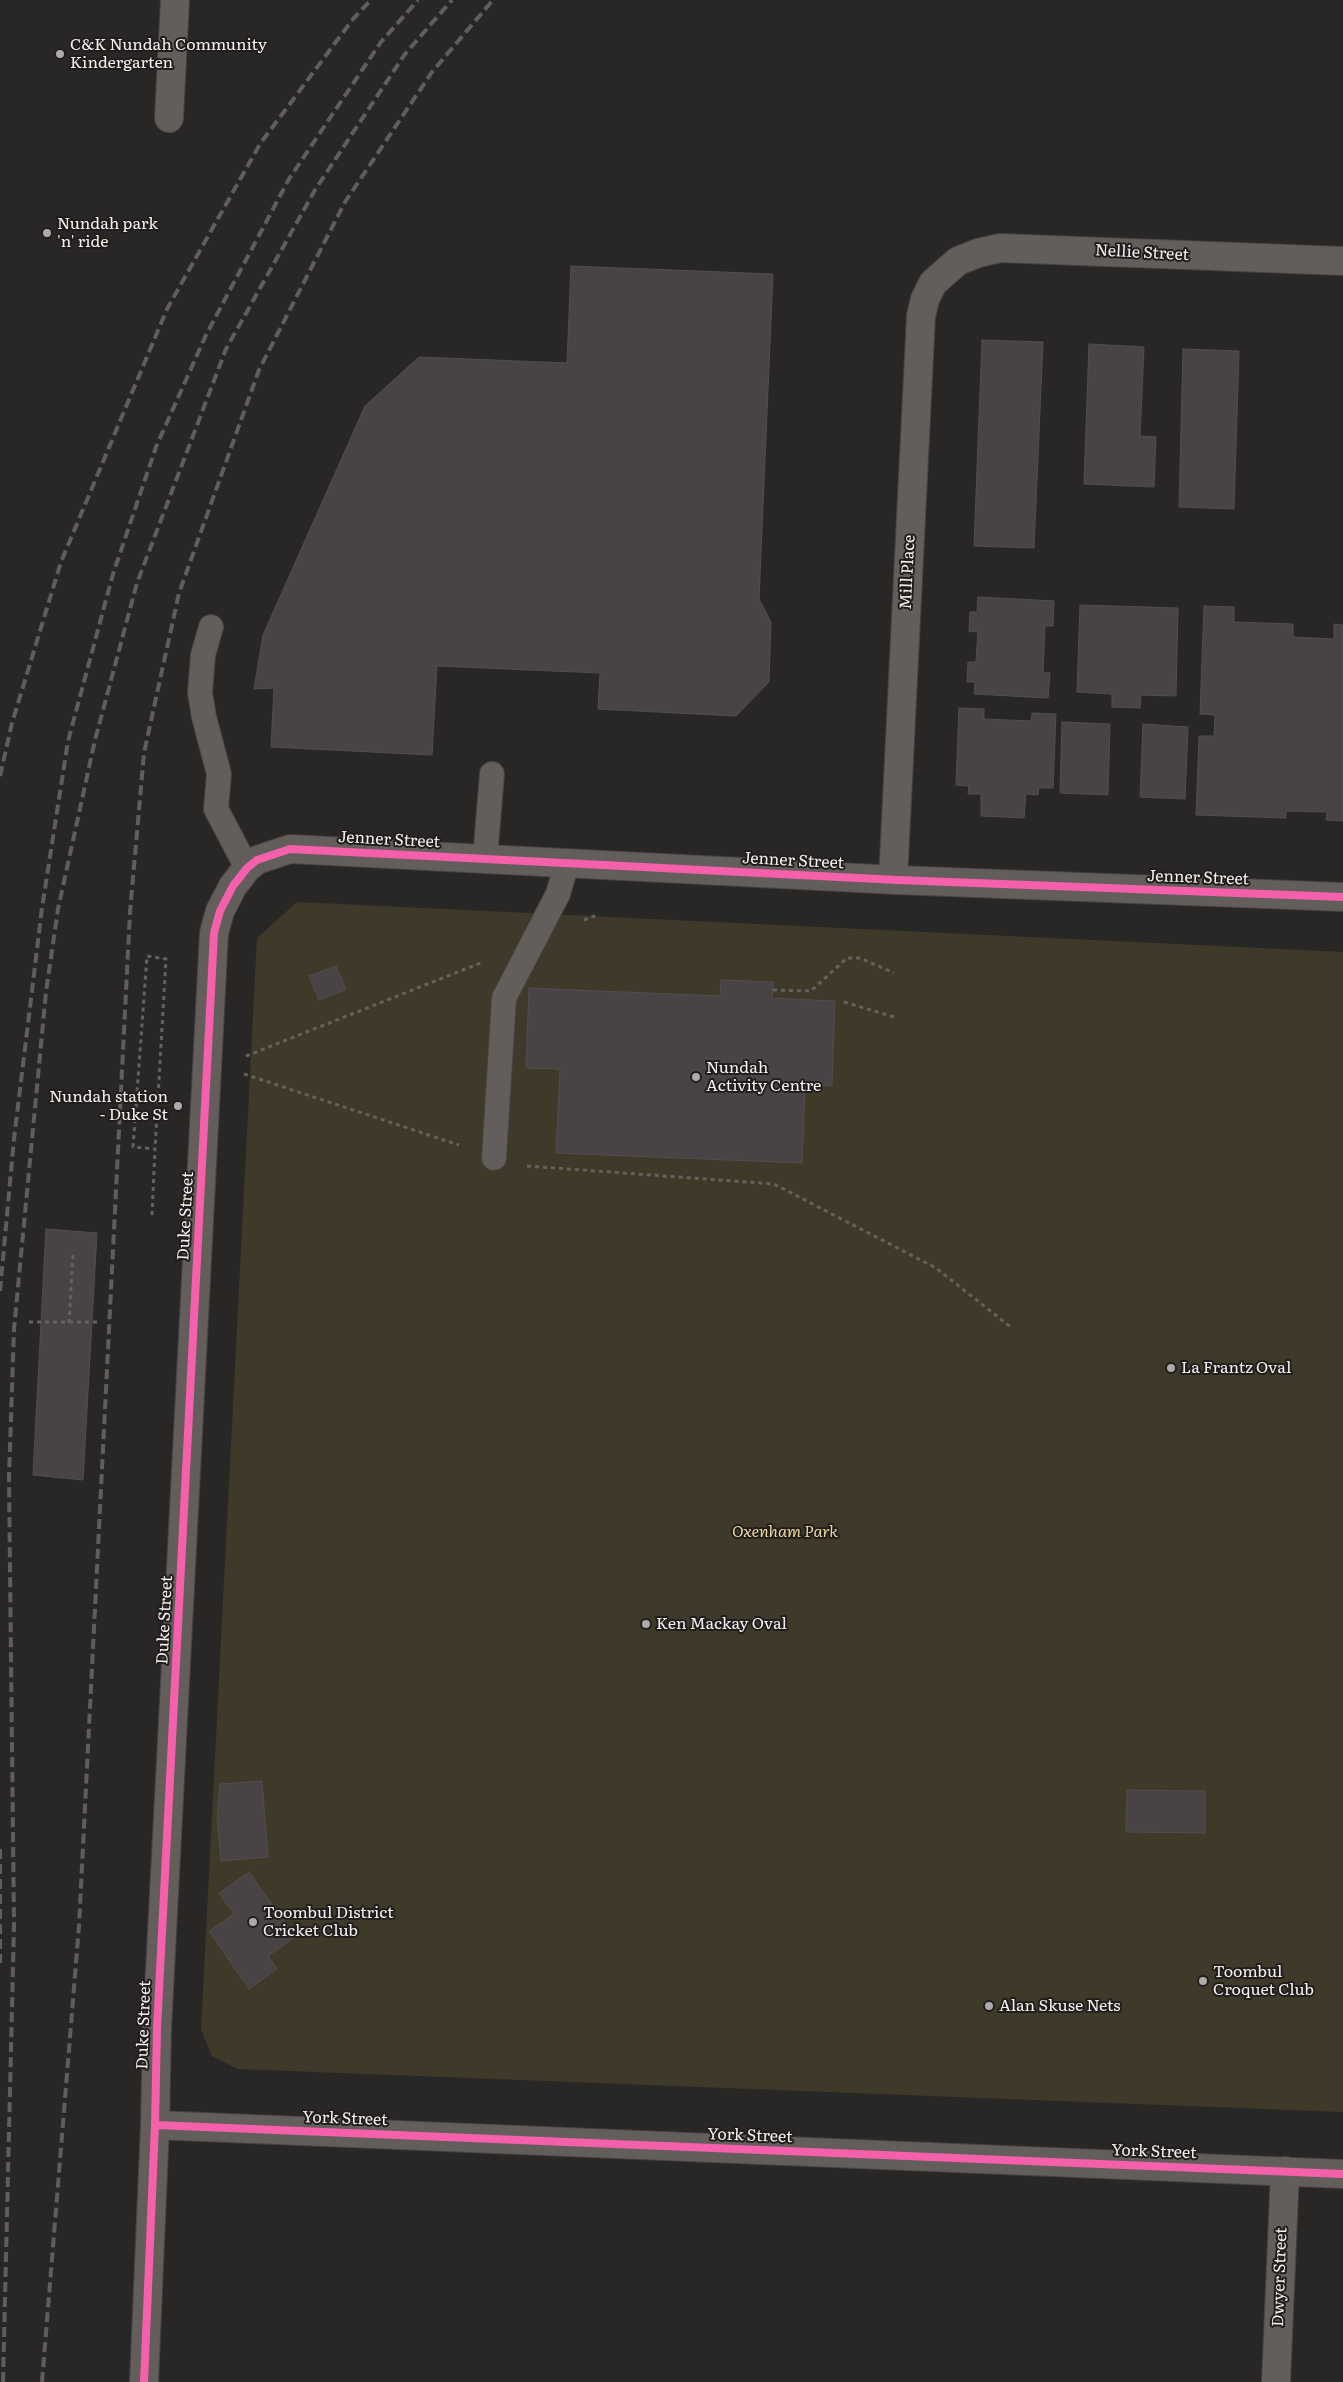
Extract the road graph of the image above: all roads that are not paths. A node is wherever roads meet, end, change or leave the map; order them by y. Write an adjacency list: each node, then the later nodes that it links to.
1 (175, 0): 2 (street)
2 (169, 118)
3 (1343, 261): 4 (street, Nellie Street)
4 (945, 270): 10 (street, Mill Place)
5 (210, 627): 9 (lane)
6 (492, 774): 7 (lane)
7 (486, 858): 8 (street, Jenner Street); 9 (street, Jenner Street)
8 (567, 863): 10 (street, Jenner Street); 12 (lane)
9 (247, 868): 13 (street, Duke Street)
10 (893, 880): 11 (street, Jenner Street)
11 (1343, 897)
12 (494, 1158)
13 (155, 2125): 14 (street, York Street); 16 (street, Duke Street)
14 (1285, 2171): 15 (street, York Street); 17 (street, Dwyer Street)
15 (1343, 2174)
16 (144, 2382)
17 (1276, 2382)

